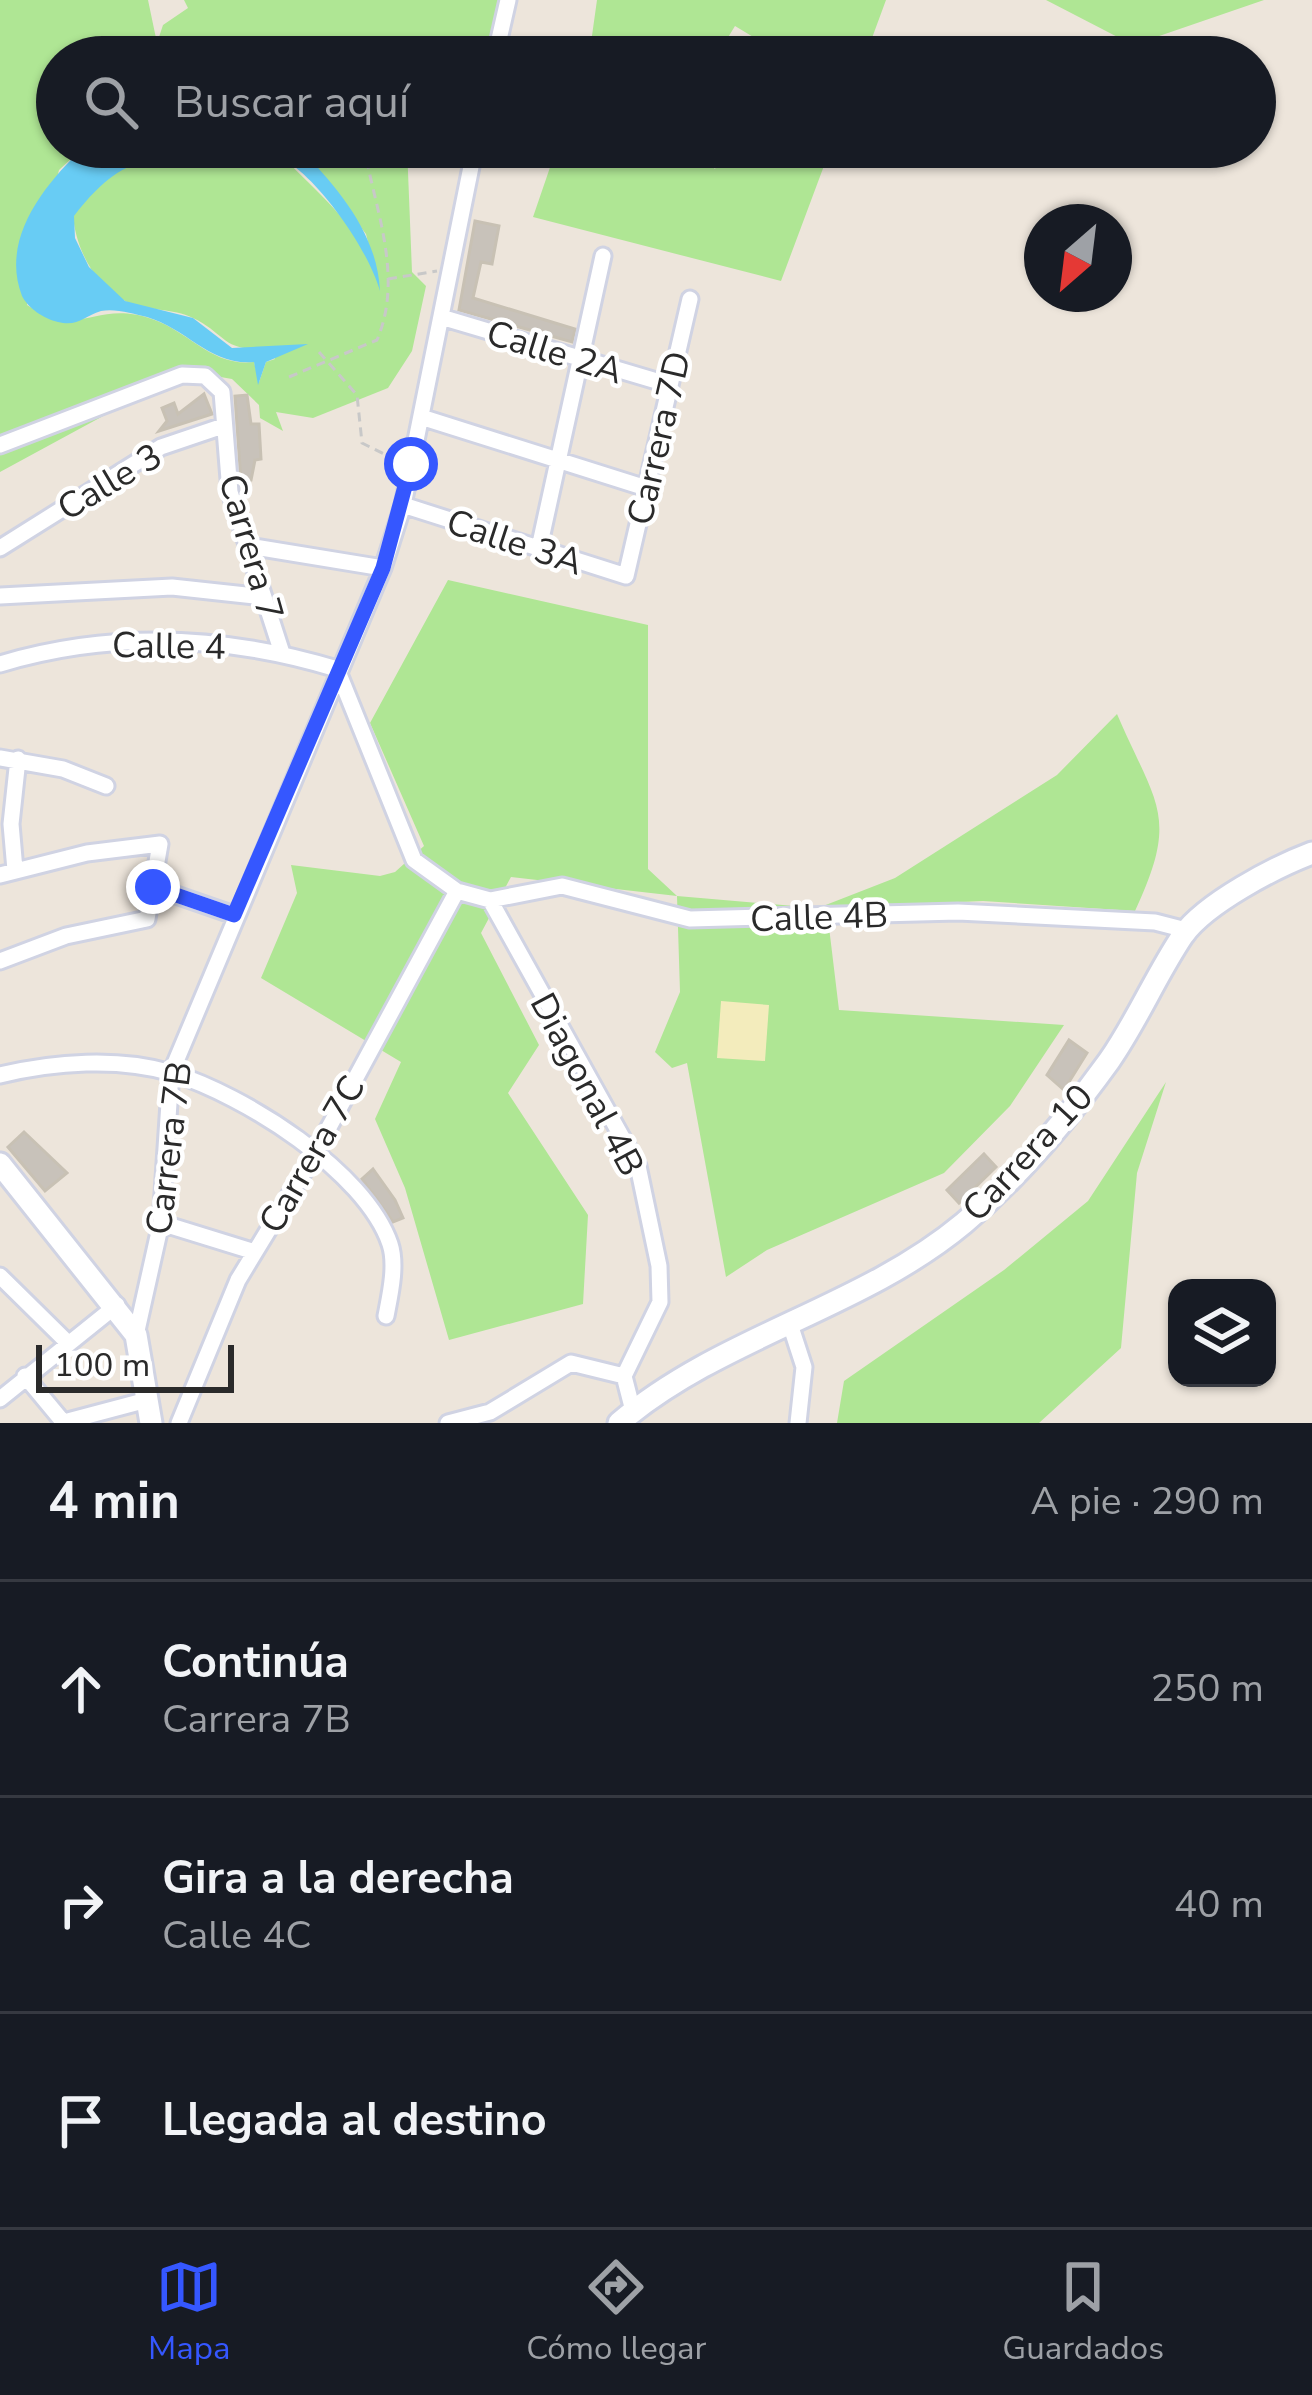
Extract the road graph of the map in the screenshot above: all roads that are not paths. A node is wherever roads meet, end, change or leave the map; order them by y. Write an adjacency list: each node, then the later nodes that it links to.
1 (508, 0): 2 (street)
2 (500, 36)
3 (471, 168): 6 (street, Carrera 7B)
4 (603, 256): 7 (street)
5 (690, 299): 8 (street, Carrera 7D)
6 (441, 317): 7 (street, Calle 2A); 9 (street, Carrera 7B)
7 (580, 358): 8 (street, Calle 2A); 12 (street)
8 (670, 385): 13 (street, Carrera 7D)
9 (421, 417): 12 (street); 14 (street, Carrera 7B)
10 (223, 426): 11 (street, Carrera 7); 15 (street, Carrera 7); 16 (street, Calle 3)
11 (0, 445)
12 (558, 460): 13 (street); 17 (street)
13 (646, 488): 19 (street, Carrera 7D)
14 (403, 505): 17 (street, Calle 3A); 18 (street, Carrera 7B)
15 (248, 547): 18 (street); 21 (street, Carrera 7)
16 (0, 548)
17 (539, 548): 19 (street, Calle 3A)
18 (383, 568): 24 (street, Carrera 7B)
19 (626, 576)
20 (0, 596): 21 (street)
21 (264, 596): 22 (street, Carrera 7)
22 (282, 652): 23 (street, Calle 4); 24 (street, Calle 4)
23 (0, 664)
24 (338, 669): 31 (street); 33 (street, Carrera 7B)
25 (0, 758): 26 (street)
26 (18, 759): 27 (street); 29 (street)
27 (106, 786)
28 (1312, 853): 34 (street, Carrera 10)
29 (8, 873): 30 (street)
30 (153, 887): 33 (street); 35 (street)
31 (457, 891): 32 (street, Calle 4B); 38 (street, Carrera 7C)
32 (490, 900): 34 (street, Calle 4B); 49 (street, Diagonal 4B)
33 (234, 915): 36 (street, Carrera 7B)
34 (1186, 931): 45 (street, Carrera 10)
35 (0, 961)
36 (171, 1073): 37 (street); 38 (street); 40 (street, Carrera 7B)
37 (0, 1075)
38 (314, 1155): 41 (street, Carrera 7C); 44 (street)
39 (0, 1164): 43 (street)
40 (161, 1223): 41 (street); 46 (street, Carrera 7B)
41 (255, 1252): 55 (street, Carrera 7C)
42 (0, 1276): 47 (street)
43 (117, 1305): 46 (street); 47 (street)
44 (386, 1316)
45 (790, 1324): 52 (street, Carrera 10); 57 (street)
46 (136, 1335): 51 (street)
47 (67, 1342): 48 (street)
48 (25, 1376): 50 (street); 53 (street)
49 (624, 1376): 52 (street); 56 (street)
50 (0, 1399)
51 (147, 1400): 53 (street); 54 (street)
52 (626, 1417)
53 (64, 1422)
54 (151, 1423)
55 (178, 1423)
56 (448, 1423)
57 (798, 1423)

